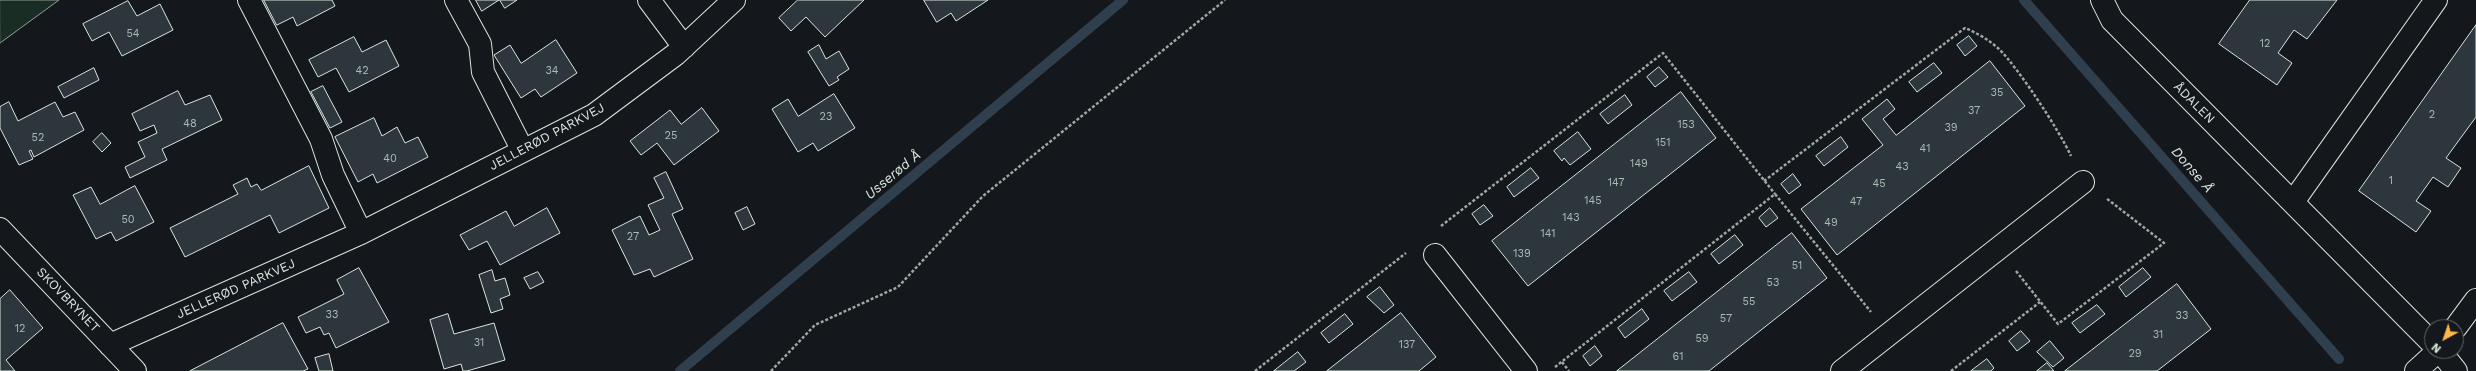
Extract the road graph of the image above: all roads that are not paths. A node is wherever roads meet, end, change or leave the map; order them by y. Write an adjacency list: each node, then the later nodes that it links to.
1 (249, 0): 12 (street)
2 (456, 0): 8 (street)
3 (649, 0): 7 (street)
4 (734, 0): 7 (street, JELLERØD PARKVEJ)
5 (2102, 0): 10 (street, ÅDALEN)
6 (2436, 0): 10 (street)
7 (684, 47): 8 (street, JELLERØD PARKVEJ)
8 (523, 151): 12 (street, JELLERØD PARKVEJ)
9 (2083, 182): 22 (street)
10 (2292, 202): 16 (street, ÅDALEN)
11 (0, 229): 17 (street, SKOVBRYNET)
12 (361, 233): 17 (street, JELLERØD PARKVEJ)
13 (1428, 248): 21 (street)
14 (2476, 300): 15 (street)
15 (2462, 319)
16 (2424, 335)
17 (110, 345): 20 (street, SKOVBRYNET)
18 (2430, 359): 23 (street)
19 (2446, 359): 24 (street)
20 (135, 371)
21 (1526, 371)
22 (1842, 371)
23 (2416, 371)
24 (2456, 371)

